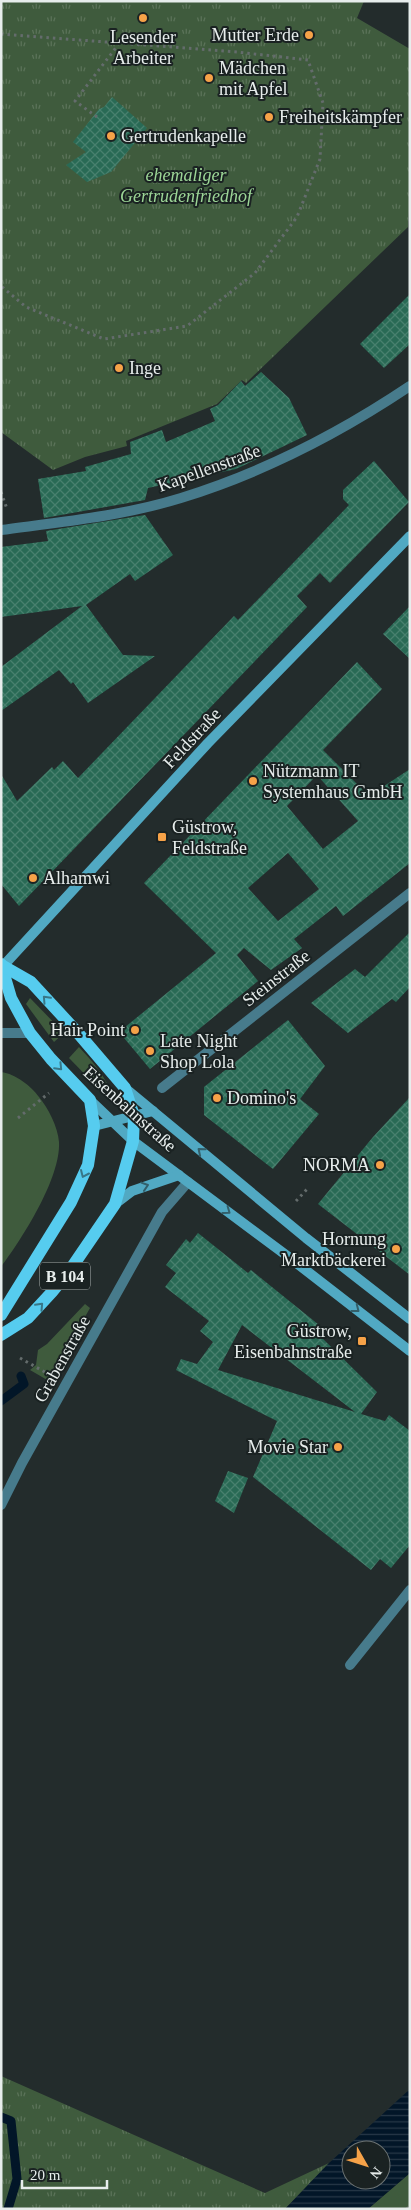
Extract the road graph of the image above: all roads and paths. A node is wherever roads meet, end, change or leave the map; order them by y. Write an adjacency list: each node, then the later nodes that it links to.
1 (1, 34): 2 (path)
2 (118, 44): 3 (path); 4 (path)
3 (96, 117)
4 (1, 286)
5 (410, 386): 6 (street, Kapellenstraße)
6 (1, 530)
7 (410, 536): 9 (street, Feldstraße)
8 (410, 893): 13 (street, Steinstraße)
9 (2, 965): 11 (main road, Eisenbahnstraße); 12 (main road, Eisenbahnstraße / B 104, one-way to 9)
10 (1, 1033): 11 (street)
11 (30, 1033): 15 (main road, Eisenbahnstraße, one-way to 15)
12 (125, 1088): 16 (street, Eisenbahnstraße); 17 (main road, Eisenbahnstraße / B 104)
13 (162, 1088)
14 (49, 1093): 18 (path)
15 (90, 1100): 19 (street, Eisenbahnstraße); 20 (main road)
16 (152, 1111): 17 (street, Eisenbahnstraße); 28 (street, Eisenbahnstraße, one-way to 16)
17 (134, 1116): 19 (street); 21 (main road, B 104)
18 (18, 1118)
19 (112, 1121): 20 (street); 21 (street, Eisenbahnstraße)
20 (94, 1126): 27 (main road, one-way to 27)
21 (133, 1140): 22 (street, Eisenbahnstraße); 26 (main road, B 104)
22 (179, 1175): 23 (street, Eisenbahnstraße); 26 (street, one-way to 22)
23 (188, 1182): 30 (street, Eisenbahnstraße, one-way to 30); 32 (street, Grabenstraße)
24 (309, 1187): 25 (path)
25 (296, 1202)
26 (115, 1204): 29 (main road, B 104, one-way to 26)
27 (1, 1315)
28 (410, 1319)
29 (1, 1335)
30 (410, 1351)
31 (20, 1358): 32 (path)
32 (66, 1385): 33 (street, Grabenstraße)
33 (1, 1505)
34 (410, 1590): 35 (street)
35 (350, 1665)
36 (410, 2206): 37 (path)
37 (407, 2209)

